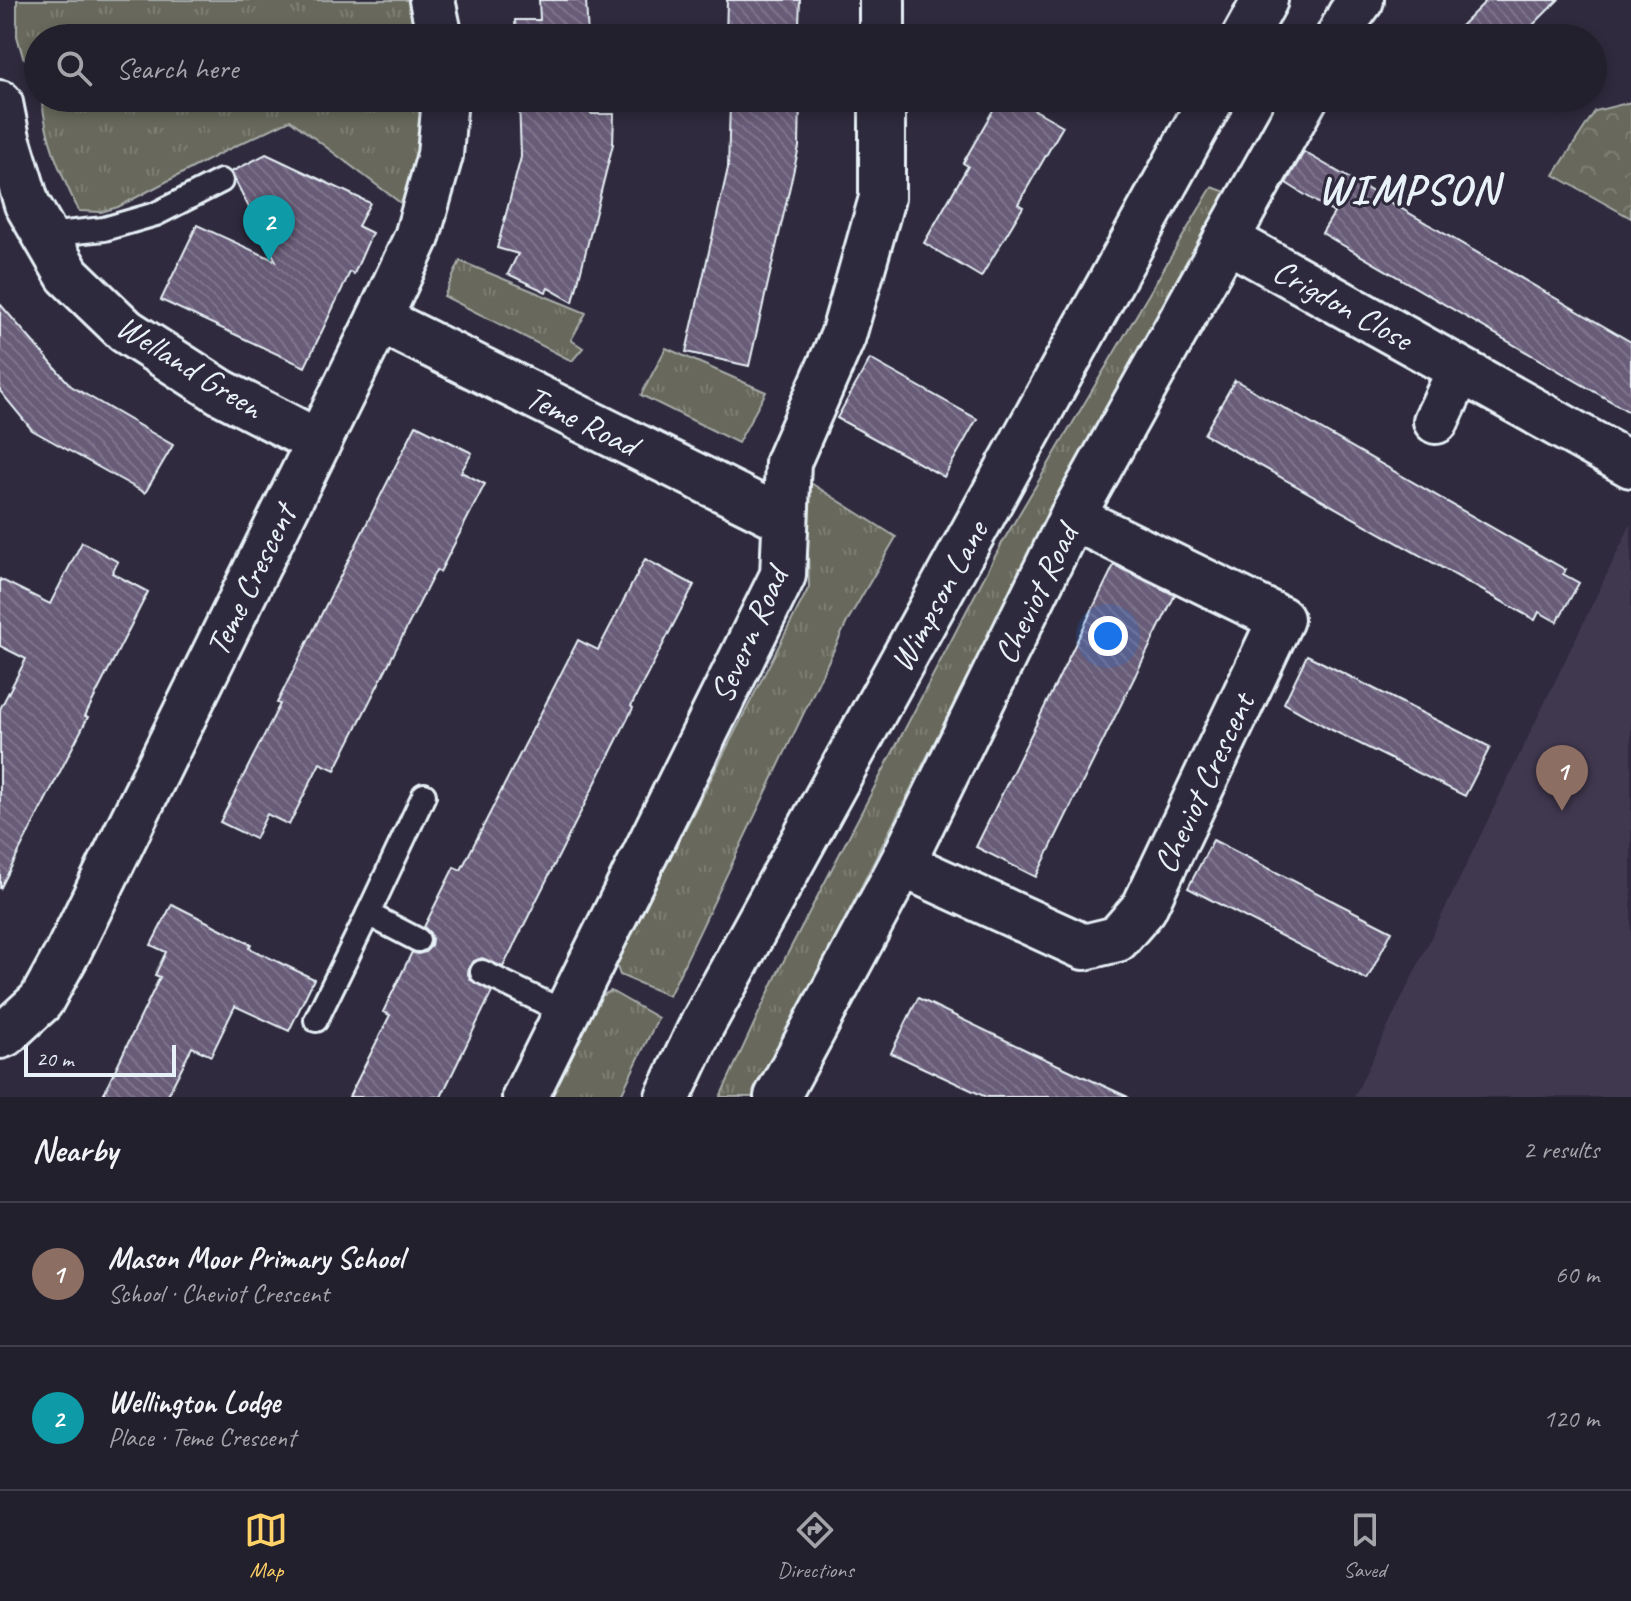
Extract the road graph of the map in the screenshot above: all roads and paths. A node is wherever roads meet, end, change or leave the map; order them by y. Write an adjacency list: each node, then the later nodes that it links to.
1 (432, 0): 5 (street)
2 (882, 0): 6 (street)
3 (1265, 0): 7 (street)
4 (1361, 0): 8 (street)
5 (437, 24)
6 (882, 24)
7 (1252, 24)
8 (1345, 24)
9 (0, 103): 15 (street, Welland Green)
10 (444, 112): 17 (street, Teme Crescent)
11 (882, 112): 23 (street, Severn Road)
12 (1204, 112): 33 (street, Wimpson Lane)
13 (1297, 112): 16 (street, Cheviot Road)
14 (221, 181): 15 (lane)
15 (45, 235): 20 (street, Welland Green)
16 (1226, 239): 18 (street, Crigdon Close); 22 (street, Cheviot Road)
17 (379, 319): 20 (street, Teme Crescent); 23 (street, Teme Road)
18 (1460, 370): 19 (street); 21 (street, Crigdon Close)
19 (1436, 421)
20 (318, 442): 31 (street, Teme Crescent)
21 (1631, 465)
22 (1072, 517): 25 (street, Cheviot Road); 25 (street, Cheviot Crescent)
23 (785, 520): 29 (street, Severn Road)
24 (424, 795): 26 (lane)
25 (902, 864): 34 (street, Cheviot Road)
26 (368, 914): 27 (lane); 30 (lane)
27 (418, 940)
28 (482, 972): 29 (lane)
29 (566, 1013): 32 (street, Severn Road)
30 (316, 1020)
31 (0, 1036)
32 (525, 1097)
33 (668, 1097)
34 (777, 1097)

